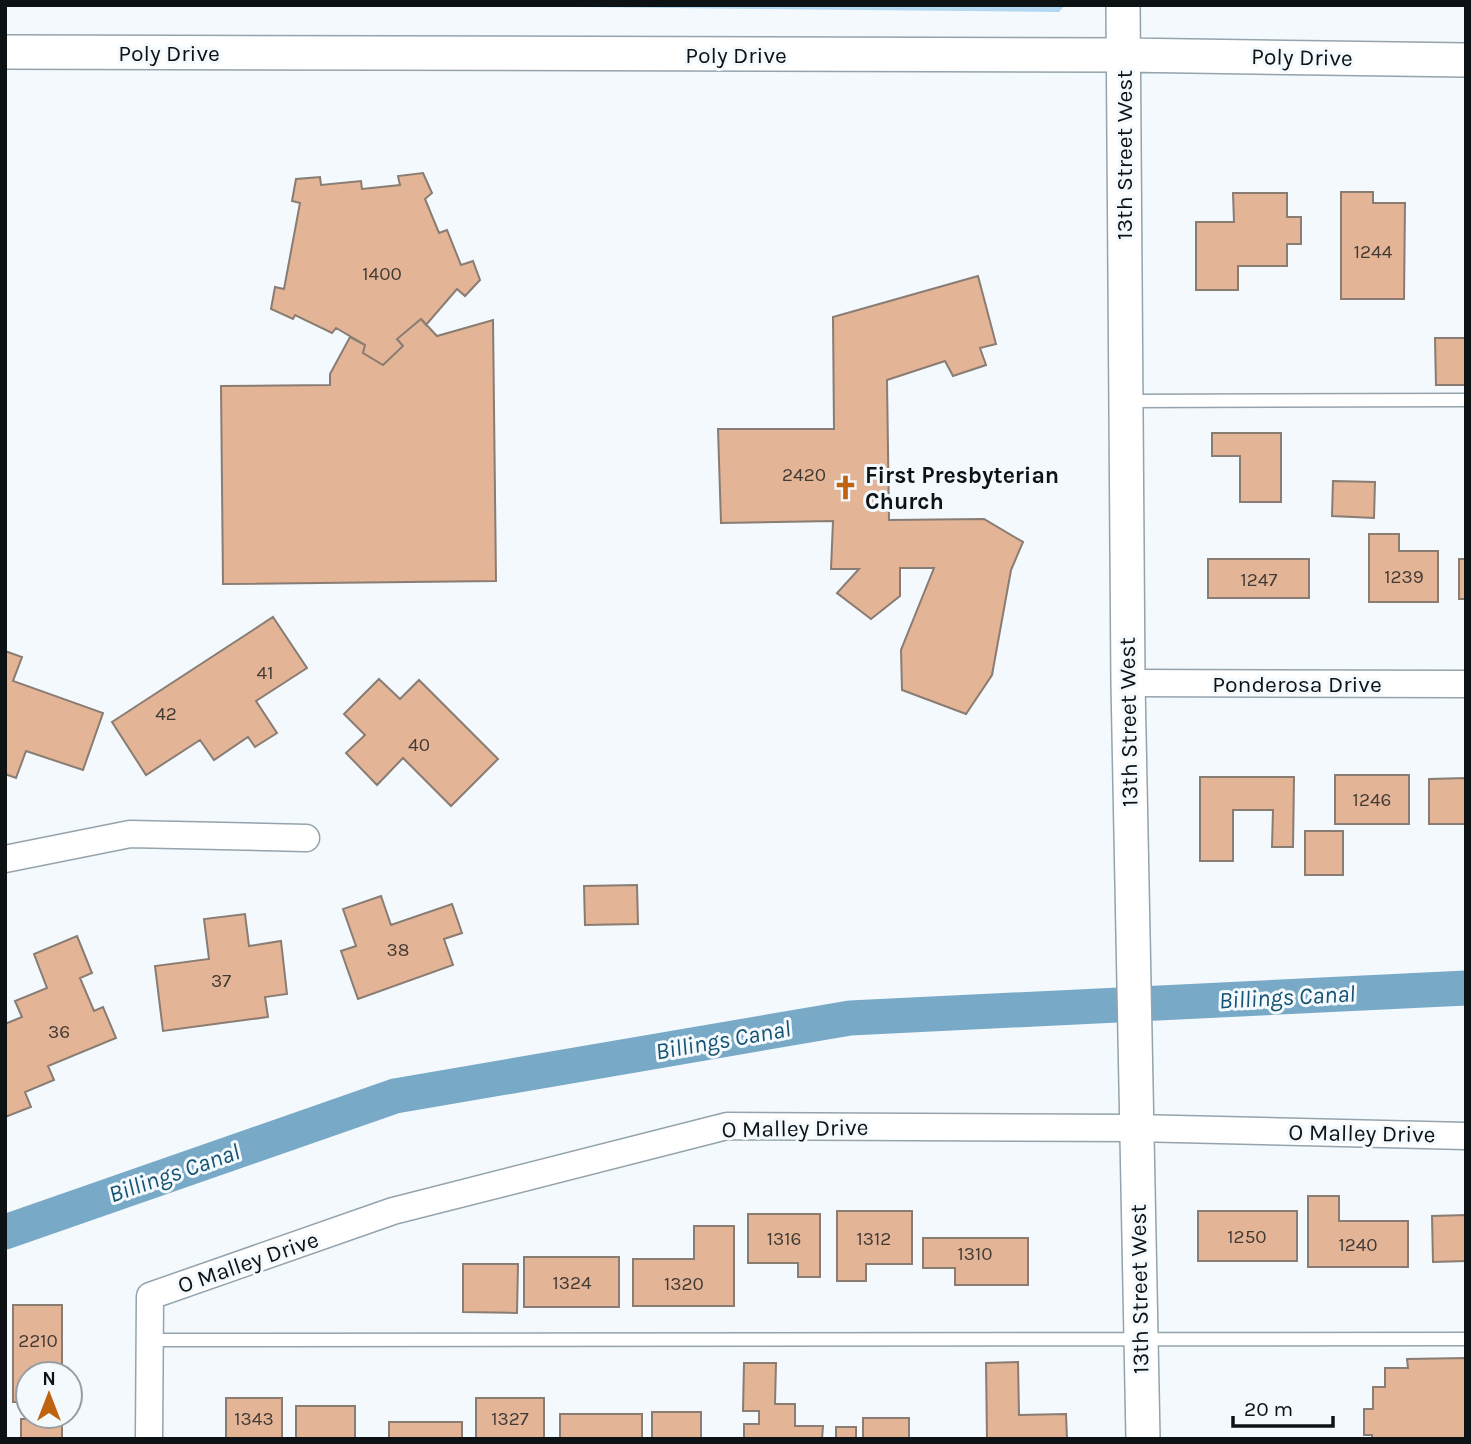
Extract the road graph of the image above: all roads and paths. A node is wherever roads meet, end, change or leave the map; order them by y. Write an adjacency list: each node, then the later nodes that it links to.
1 (1123, 5): 3 (street, 13th Street West)
2 (5, 52): 3 (street, Poly Drive)
3 (1125, 55): 4 (street, Poly Drive); 5 (street, 13th Street West)
4 (1466, 60)
5 (1125, 401): 6 (lane); 7 (street, 13th Street West)
6 (1466, 401)
7 (1128, 683): 8 (street, Ponderosa Drive); 11 (street, 13th Street West)
8 (1466, 684)
9 (306, 838): 10 (street)
10 (5, 859)
11 (1135, 1128): 12 (street, O Malley Drive); 14 (street, O Malley Drive); 15 (street, 13th Street West)
12 (1466, 1136)
13 (1466, 1339): 15 (lane)
14 (150, 1340): 15 (lane); 16 (street)
15 (1141, 1341): 17 (street, 13th Street West)
16 (149, 1439)
17 (1143, 1439)

